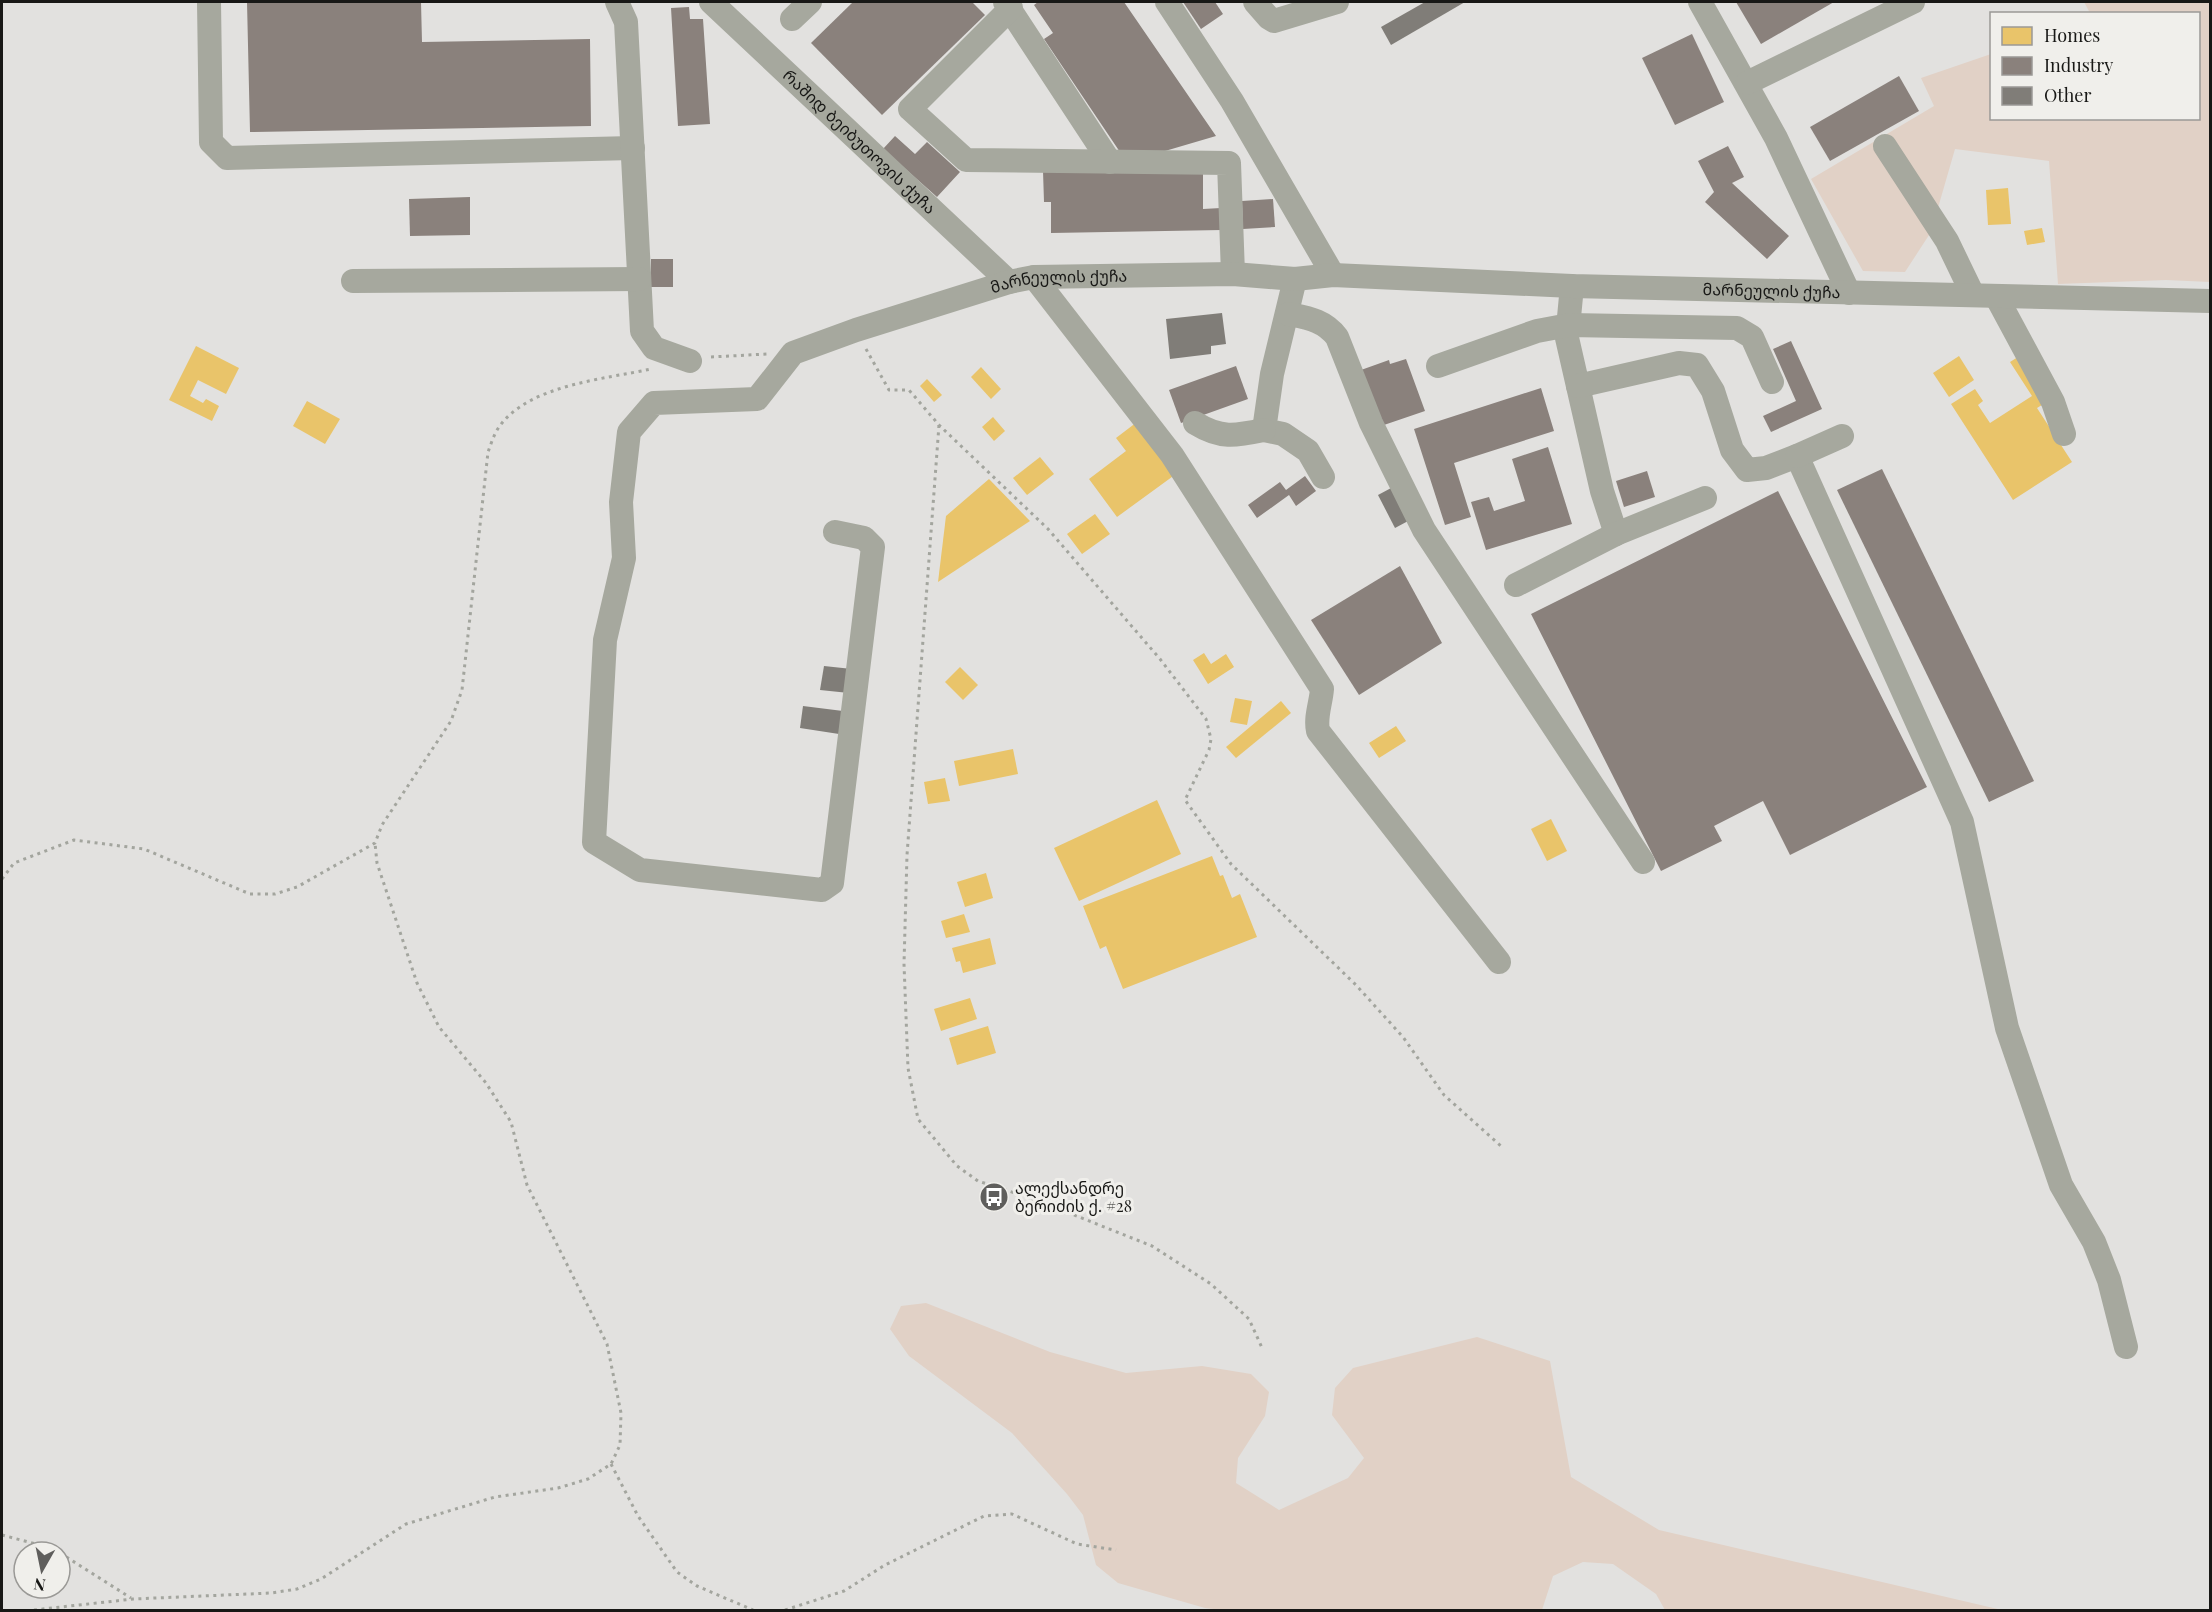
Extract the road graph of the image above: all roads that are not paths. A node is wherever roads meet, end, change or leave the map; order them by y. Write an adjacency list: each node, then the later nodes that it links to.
1 (209, 2): 14 (street)
2 (617, 2): 14 (street)
3 (711, 2): 22 (street, რაშიდ ბეიბუთოვის ქუჩა)
4 (810, 2): 11 (street)
5 (1167, 2): 17 (street)
6 (1255, 2): 9 (street)
7 (1700, 2): 12 (street)
8 (1913, 2): 12 (street)
9 (1325, 3)
10 (1008, 5): 15 (street); 15 (street)
11 (792, 19)
12 (1747, 83): 24 (street)
13 (1885, 146): 25 (street)
14 (633, 148): 19 (street)
15 (1110, 162): 16 (street)
16 (1233, 274): 18 (street, მარნეულის ქუჩა); 20 (street, მარნეულის ქუჩა)
17 (1332, 275): 20 (street, მარნეულის ქუჩა); 23 (street, მარნეულის ქუჩა)
18 (1034, 277): 22 (street, მარნეულის ქუჩა); 44 (street)
19 (639, 279): 21 (street); 29 (street)
20 (1295, 279): 27 (street)
21 (353, 281)
22 (1009, 282): 40 (street, მარნეულის ქუჩა)
23 (1572, 286): 24 (street, მარნეულის ქუჩა); 28 (street)
24 (1849, 292): 25 (street, მარნეულის ქუჩა)
25 (1984, 296): 26 (street, მარნეულის ქუჩა); 35 (street)
26 (2211, 301)
27 (1288, 314): 34 (street); 43 (street)
28 (1569, 325): 30 (street); 31 (street); 32 (street)
29 (690, 361)
30 (1438, 366)
31 (1772, 382)
32 (1578, 386): 37 (street); 41 (street)
33 (1195, 423): 34 (street)
34 (1264, 430): 38 (street)
35 (2064, 434)
36 (1842, 436): 37 (street)
37 (1797, 456): 45 (street)
38 (1323, 477)
39 (1705, 498): 41 (street)
40 (835, 532)
41 (1616, 534): 42 (street)
42 (1516, 585)
43 (1643, 862)
44 (1499, 962)
45 (2126, 1347)

